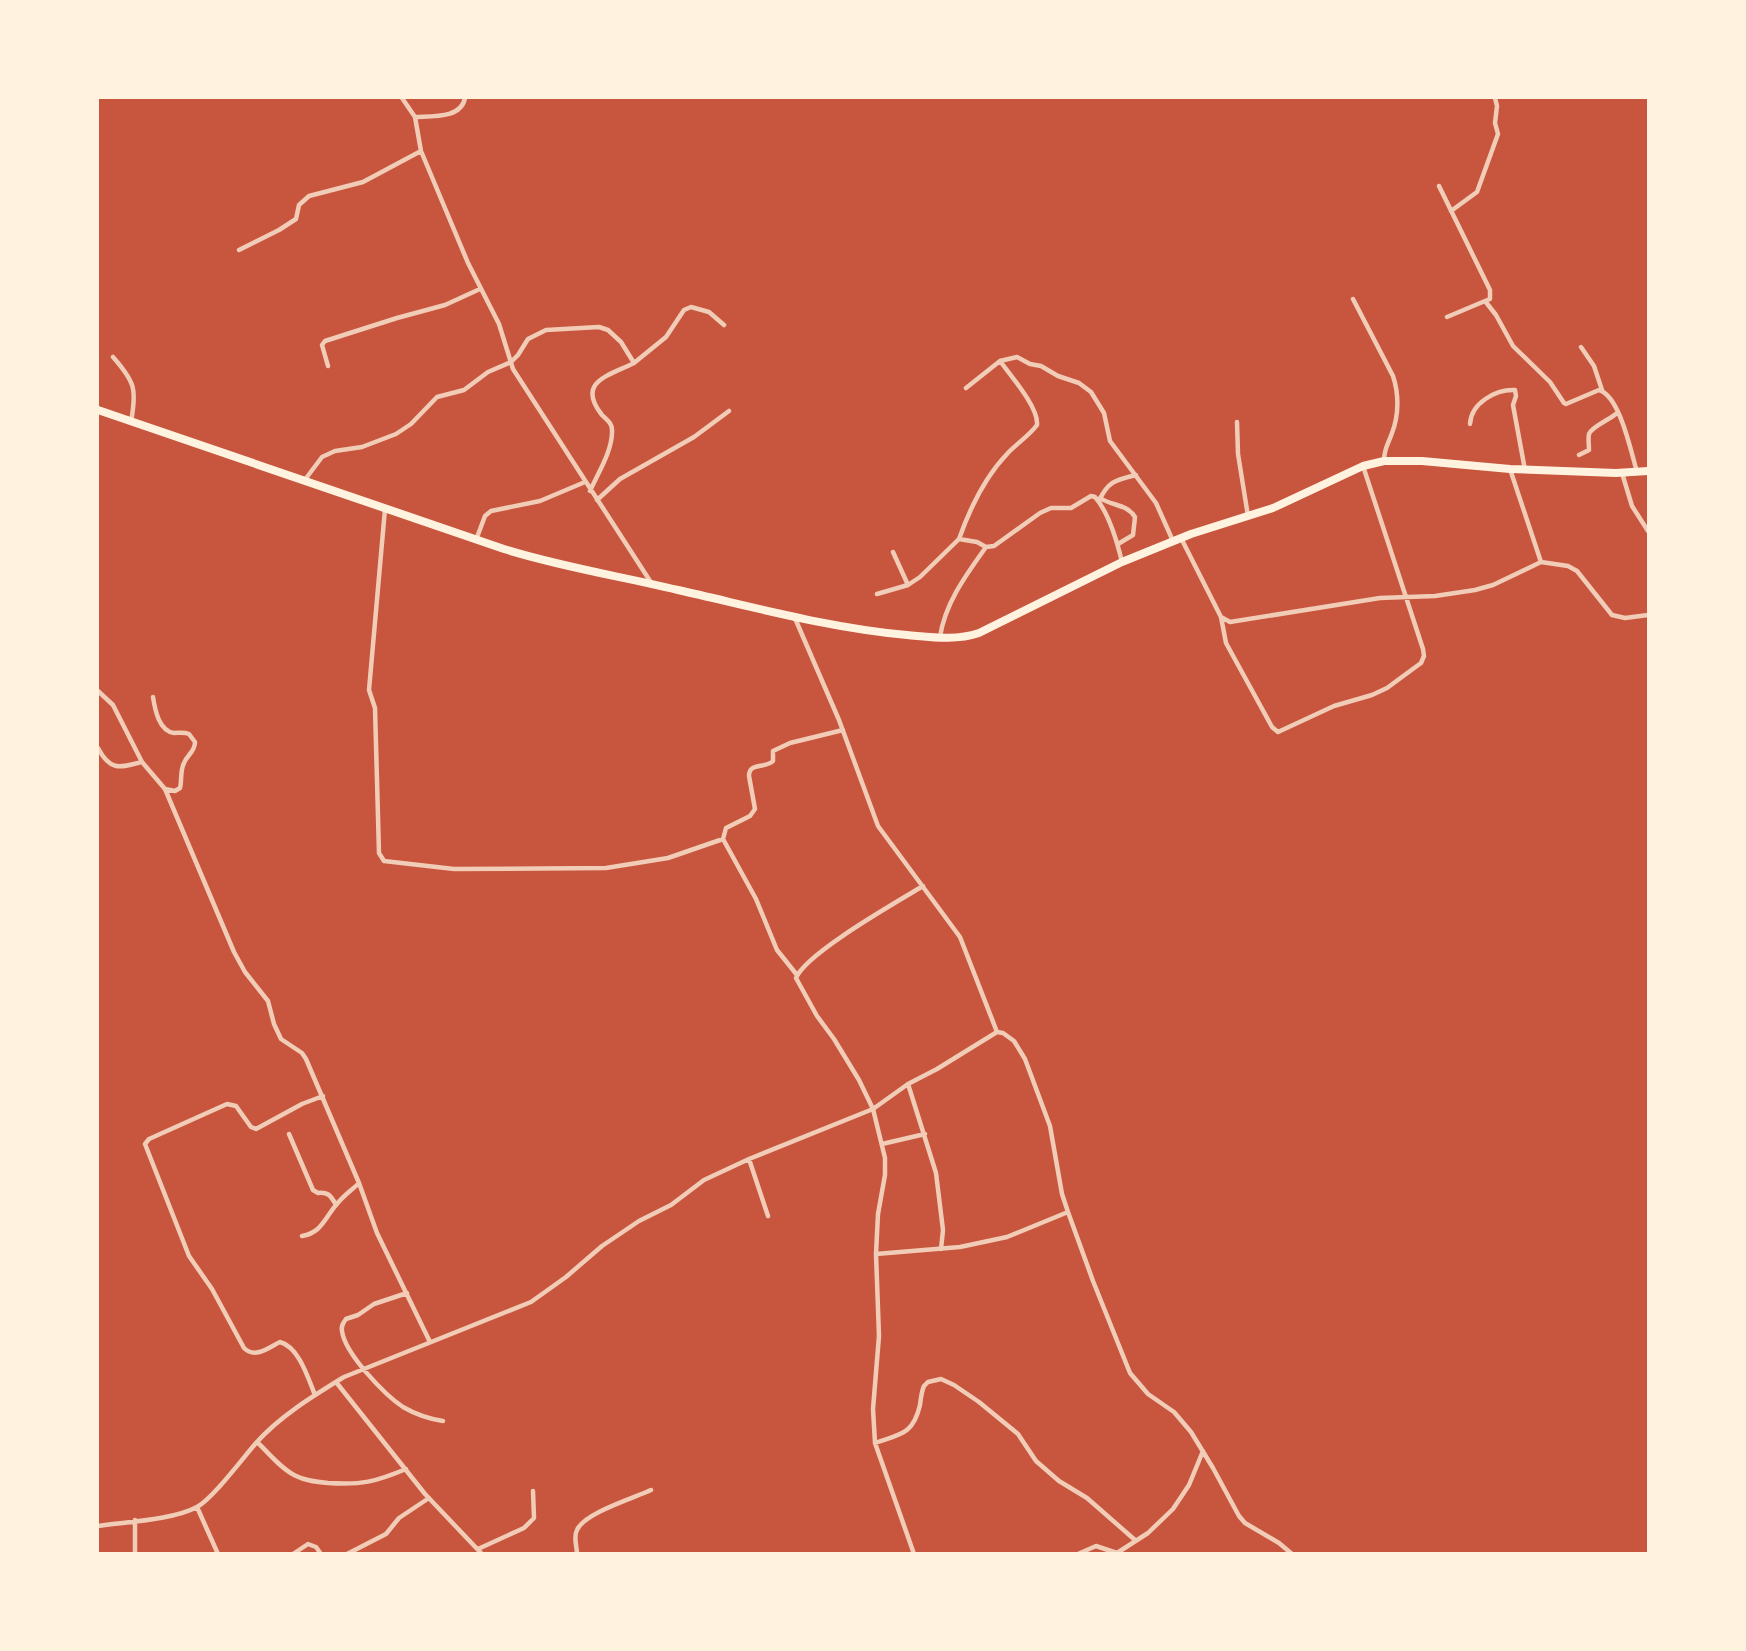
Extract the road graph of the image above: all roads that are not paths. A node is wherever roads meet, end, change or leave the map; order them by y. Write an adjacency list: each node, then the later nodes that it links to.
1 (402, 98): 4 (street)
2 (465, 98): 4 (street)
3 (1495, 98): 7 (street)
4 (415, 117): 5 (street)
5 (421, 151): 8 (street); 9 (street)
6 (1439, 186): 7 (street)
7 (1450, 211): 11 (street)
8 (239, 250)
9 (480, 289): 17 (street); 19 (street)
10 (1353, 299): 29 (street)
11 (1485, 301): 12 (street); 21 (street)
12 (1447, 317)
13 (724, 325): 18 (street)
14 (1581, 347): 21 (street)
15 (113, 357): 25 (street)
16 (1000, 361): 20 (street); 36 (street); 45 (street)
17 (511, 362): 18 (street); 37 (street); 38 (street)
18 (634, 363): 39 (street)
19 (328, 366)
20 (966, 388)
21 (1602, 390): 24 (street)
22 (98, 410): 25 (main road)
23 (729, 411): 40 (street)
24 (1618, 412): 28 (street); 34 (street)
25 (131, 422): 37 (main road)
26 (1237, 422): 43 (street)
27 (1470, 424): 32 (street)
28 (1579, 455)
29 (1384, 461): 30 (main road); 31 (main road)
30 (1363, 466): 43 (main road); 56 (street)
31 (1510, 470): 32 (main road); 52 (street)
32 (1525, 470): 35 (main road)
33 (1648, 471): 34 (main road)
34 (1637, 472): 35 (main road)
35 (1622, 473): 44 (street)
36 (1136, 475): 41 (street); 46 (street)
37 (304, 480): 42 (main road)
38 (585, 482): 39 (street); 47 (street)
39 (591, 491): 40 (street)
40 (597, 500): 53 (street)
41 (1100, 500): 48 (street); 48 (street); 49 (street)
42 (385, 509): 47 (main road); 67 (street)
43 (1248, 516): 46 (main road)
44 (1648, 531)
45 (959, 539): 49 (street); 54 (street)
46 (1177, 539): 51 (main road); 59 (street)
47 (476, 540): 53 (main road)
48 (1118, 544): 51 (street)
49 (986, 548): 60 (street)
50 (893, 552): 54 (street)
51 (1122, 561): 60 (main road)
52 (1541, 562): 56 (street); 57 (street)
53 (652, 584): 58 (main road)
54 (908, 585): 55 (street)
55 (877, 594)
56 (1407, 596): 59 (street); 59 (street)
57 (1648, 615)
58 (794, 616): 60 (main road); 63 (street)
59 (1221, 618)
60 (940, 638)
61 (98, 692): 65 (street)
62 (153, 698): 66 (street)
63 (843, 730): 67 (street); 68 (street)
64 (98, 748): 65 (street)
65 (142, 762): 66 (street)
66 (165, 789): 72 (street)
67 (723, 839): 69 (street)
68 (923, 886): 69 (street); 70 (street)
69 (797, 975): 73 (street)
70 (997, 1032): 71 (street); 80 (street)
71 (908, 1084): 73 (street); 75 (street)
72 (323, 1096): 78 (street); 89 (street)
73 (873, 1108): 76 (street); 77 (street)
74 (289, 1134): 79 (street)
75 (925, 1134): 76 (street); 83 (street)
76 (882, 1144): 84 (street)
77 (749, 1159): 81 (street); 86 (street)
78 (359, 1184): 79 (street); 85 (street)
79 (336, 1205): 82 (street)
80 (1068, 1212): 83 (street); 93 (street)
81 (768, 1216)
82 (302, 1236)
83 (941, 1249): 84 (street)
84 (876, 1254): 92 (street)
85 (406, 1293): 86 (street); 87 (street)
86 (430, 1342): 87 (street)
87 (362, 1370): 88 (street); 90 (street)
88 (336, 1382): 89 (street); 94 (street)
89 (315, 1395): 91 (street)
90 (443, 1421)
91 (257, 1442): 94 (street); 98 (street)
92 (875, 1443): 101 (street); 111 (street)
93 (1203, 1451): 101 (street); 113 (street)
94 (406, 1469): 97 (street)
95 (651, 1490): 110 (street)
96 (533, 1491): 102 (street)
97 (429, 1498): 102 (street); 108 (street)
98 (197, 1507): 99 (street); 105 (street)
99 (135, 1520): 100 (street); 104 (street)
100 (98, 1526)
101 (1135, 1540): 103 (street)
102 (478, 1549): 109 (street)
103 (1117, 1553): 112 (street)
104 (135, 1554)
105 (218, 1554)
106 (293, 1554): 107 (street)
107 (321, 1554)
108 (346, 1554)
109 (482, 1554)
110 (577, 1554)
111 (914, 1554)
112 (1078, 1554)
113 (1292, 1554)

